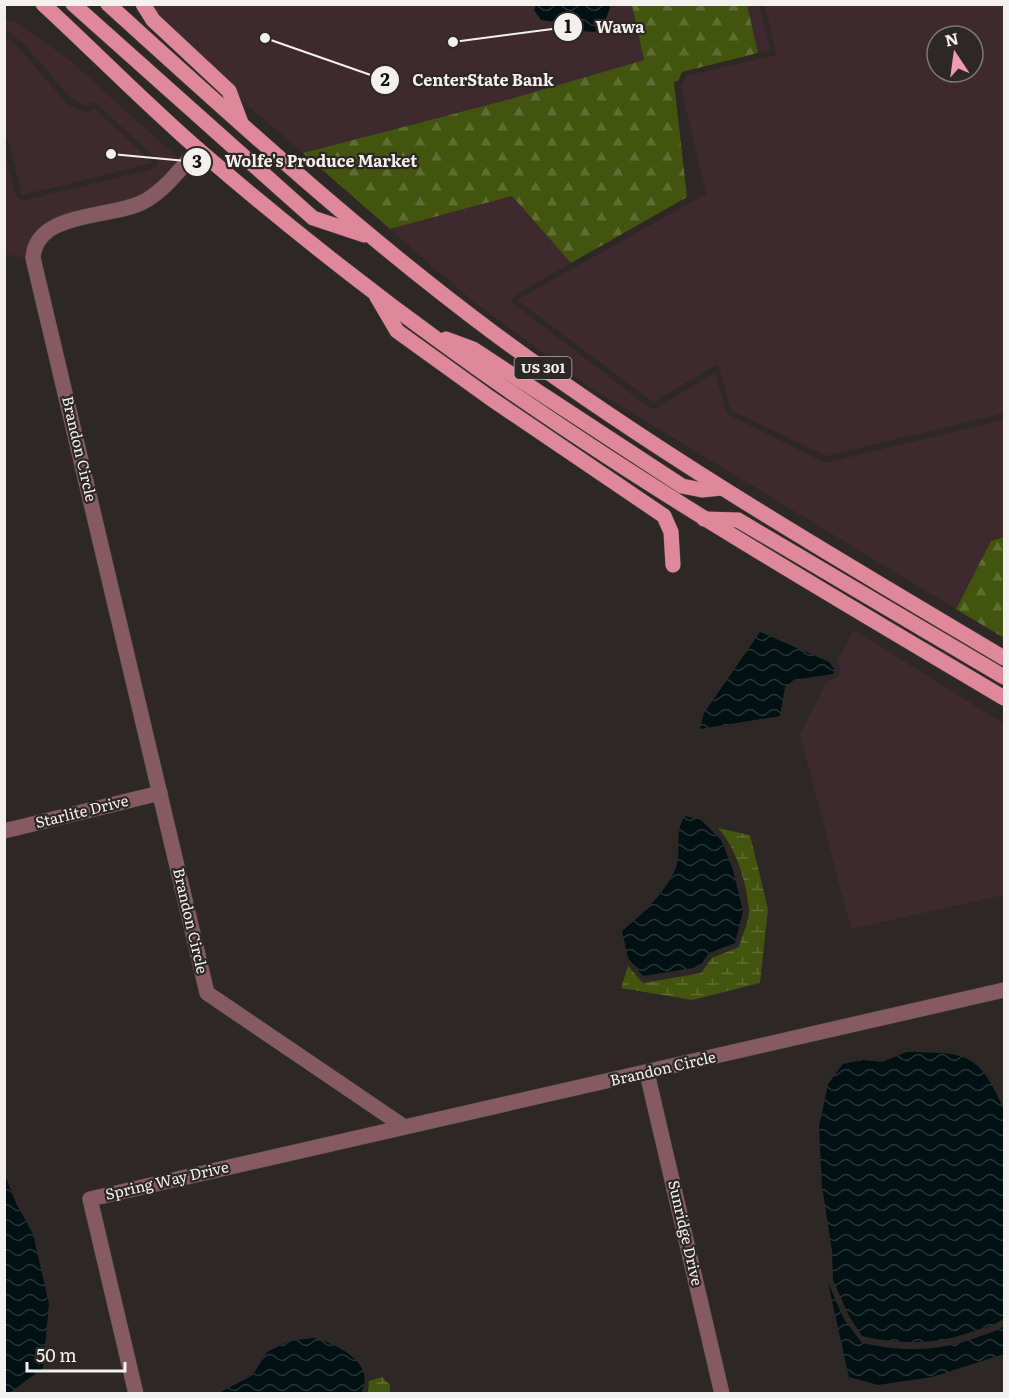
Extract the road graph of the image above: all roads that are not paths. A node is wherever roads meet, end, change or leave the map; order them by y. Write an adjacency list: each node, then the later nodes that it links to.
1 (43, 4): 6 (main road, US 301)
2 (73, 4): 7 (main road)
3 (108, 4): 5 (main road, US 301)
4 (143, 4): 5 (main road)
5 (242, 126): 7 (main road, US 301)
6 (198, 149): 8 (main road, US 301); 16 (street, Brandon Circle)
7 (372, 238): 10 (main road, US 301)
8 (372, 290): 9 (main road, US 301); 12 (main road)
9 (429, 333): 10 (main road); 11 (main road, US 301)
10 (721, 488): 13 (main road, US 301)
11 (701, 519): 14 (main road); 15 (main road, US 301)
12 (673, 565)
13 (1005, 658)
14 (1005, 677)
15 (1005, 698)
16 (160, 793): 17 (street, Starlite Drive); 20 (street, Brandon Circle)
17 (4, 831)
18 (1005, 990): 19 (street, Brandon Circle)
19 (647, 1073): 20 (street, Brandon Circle); 22 (street, Sunridge Drive)
20 (403, 1126): 21 (street, Spring Way Drive)
21 (136, 1394)
22 (722, 1394)

